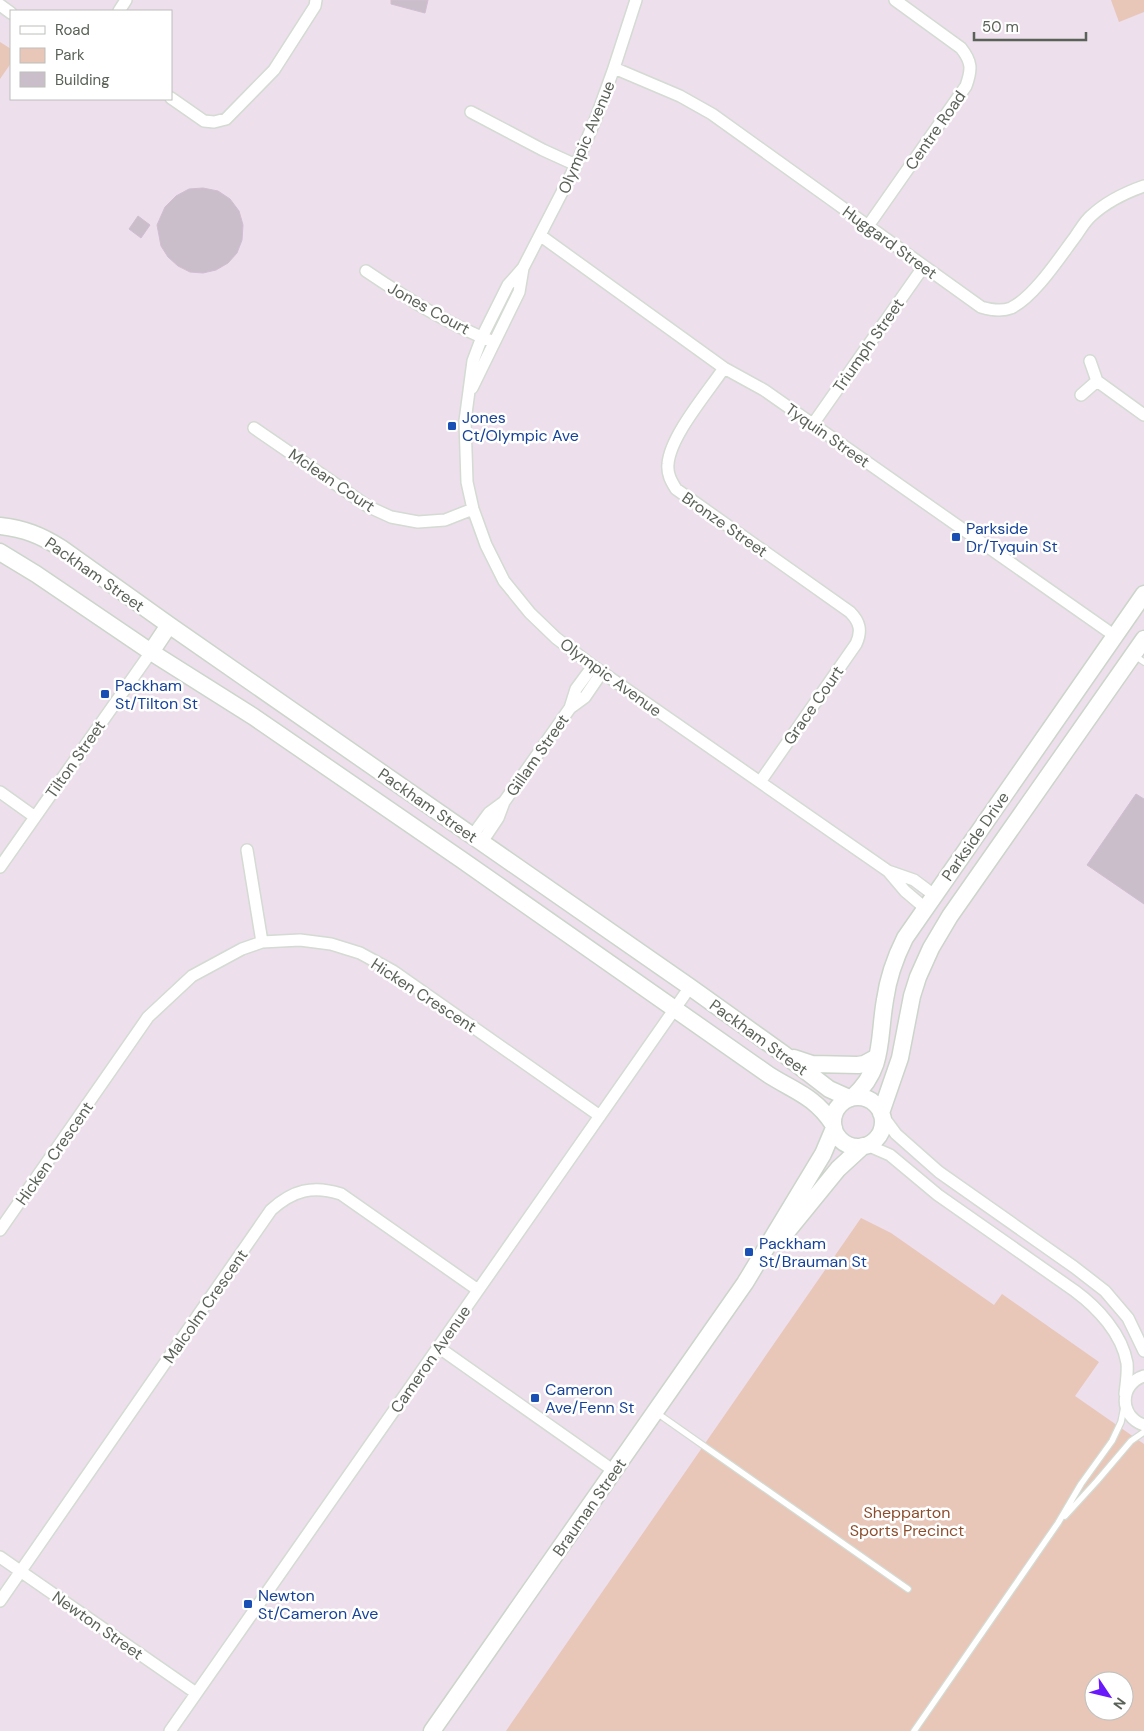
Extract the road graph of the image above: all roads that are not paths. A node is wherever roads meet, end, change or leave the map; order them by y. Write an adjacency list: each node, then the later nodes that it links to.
1 (316, 0): 5 (street)
2 (636, 0): 4 (street, Olympic Avenue)
3 (895, 0): 9 (street, Centre Road)
4 (614, 68): 7 (street, Olympic Avenue); 9 (street, Huggard Street)
5 (172, 99)
6 (471, 112): 7 (street)
7 (576, 166): 10 (street, Olympic Avenue)
8 (1144, 186): 11 (street, Huggard Street)
9 (868, 226): 11 (street, Huggard Street)
10 (540, 236): 12 (street, Olympic Avenue); 17 (street, Tyquin Street)
11 (924, 266): 22 (street, Triumph Street)
12 (523, 268): 14 (street, Olympic Avenue); 15 (street, Olympic Avenue)
13 (366, 271): 14 (street, Jones Court)
14 (482, 337): 15 (street, Jones Court); 19 (street, Olympic Avenue)
15 (494, 342): 19 (street, Olympic Avenue)
16 (1090, 360): 18 (street)
17 (724, 368): 22 (street, Tyquin Street); 29 (street, Bronze Street)
18 (1097, 382): 20 (street); 21 (street)
19 (469, 395): 24 (street, Olympic Avenue)
20 (1081, 395)
21 (1144, 415)
22 (813, 424): 30 (street, Tyquin Street)
23 (254, 428): 24 (street, Mclean Court)
24 (473, 509): 33 (street, Olympic Avenue)
25 (0, 526): 28 (street, Packham Street)
26 (0, 552): 31 (street, Packham Street)
27 (1144, 594): 30 (street, Parkside Drive)
28 (169, 625): 31 (street); 37 (street, Packham Street)
29 (859, 626): 34 (street, Grace Court)
30 (1115, 636): 32 (street); 42 (street, Parkside Drive)
31 (151, 652): 36 (street, Tilton Street); 39 (street, Packham Street)
32 (1139, 652): 43 (street, Parkside Drive)
33 (598, 669): 34 (street, Olympic Avenue); 37 (street, Gillam Street)
34 (760, 782): 41 (street, Olympic Avenue)
35 (0, 792): 36 (street)
36 (35, 817): 40 (street, Tilton Street)
37 (477, 839): 39 (street); 45 (street, Packham Street)
38 (247, 850): 44 (street)
39 (462, 860): 46 (street, Packham Street)
40 (0, 867)
41 (888, 871): 42 (street, Olympic Avenue); 42 (street, Olympic Avenue)
42 (930, 901): 43 (street); 48 (street, Parkside Drive)
43 (950, 916): 50 (street, Parkside Drive)
44 (262, 942): 51 (street, Hicken Crescent); 55 (street, Hicken Crescent)
45 (690, 987): 46 (street, Cameron Avenue); 47 (street, Packham Street)
46 (674, 1009): 51 (street, Cameron Avenue); 52 (street, Packham Street)
47 (785, 1055): 48 (street); 49 (street, Packham Street)
48 (877, 1057): 49 (street, Parkside Drive)
49 (851, 1098): 50 (street); 52 (street)
50 (882, 1114): 53 (street); 58 (street)
51 (600, 1116): 56 (street, Cameron Avenue)
52 (834, 1126): 53 (street); 54 (street, Brauman Street)
53 (865, 1146): 54 (street, Brauman Street); 60 (street)
54 (798, 1210): 61 (street, Brauman Street)
55 (0, 1230)
56 (478, 1290): 57 (street, Cameron Avenue); 67 (street, Malcolm Crescent)
57 (438, 1347): 64 (street); 70 (street, Cameron Avenue)
58 (1144, 1350)
59 (1144, 1376): 60 (street)
60 (1125, 1398): 62 (street); 65 (lane)
61 (655, 1412): 64 (street, Brauman Street); 68 (lane)
62 (1144, 1425)
63 (1144, 1432): 65 (lane)
64 (614, 1471): 72 (street, Brauman Street)
65 (1058, 1523): 73 (lane)
66 (0, 1557): 67 (street, Newton Street)
67 (21, 1571): 69 (street, Malcolm Crescent); 70 (street, Newton Street)
68 (908, 1589)
69 (0, 1601)
70 (196, 1693): 71 (street, Cameron Avenue)
71 (170, 1731)
72 (432, 1731)
73 (914, 1731)

